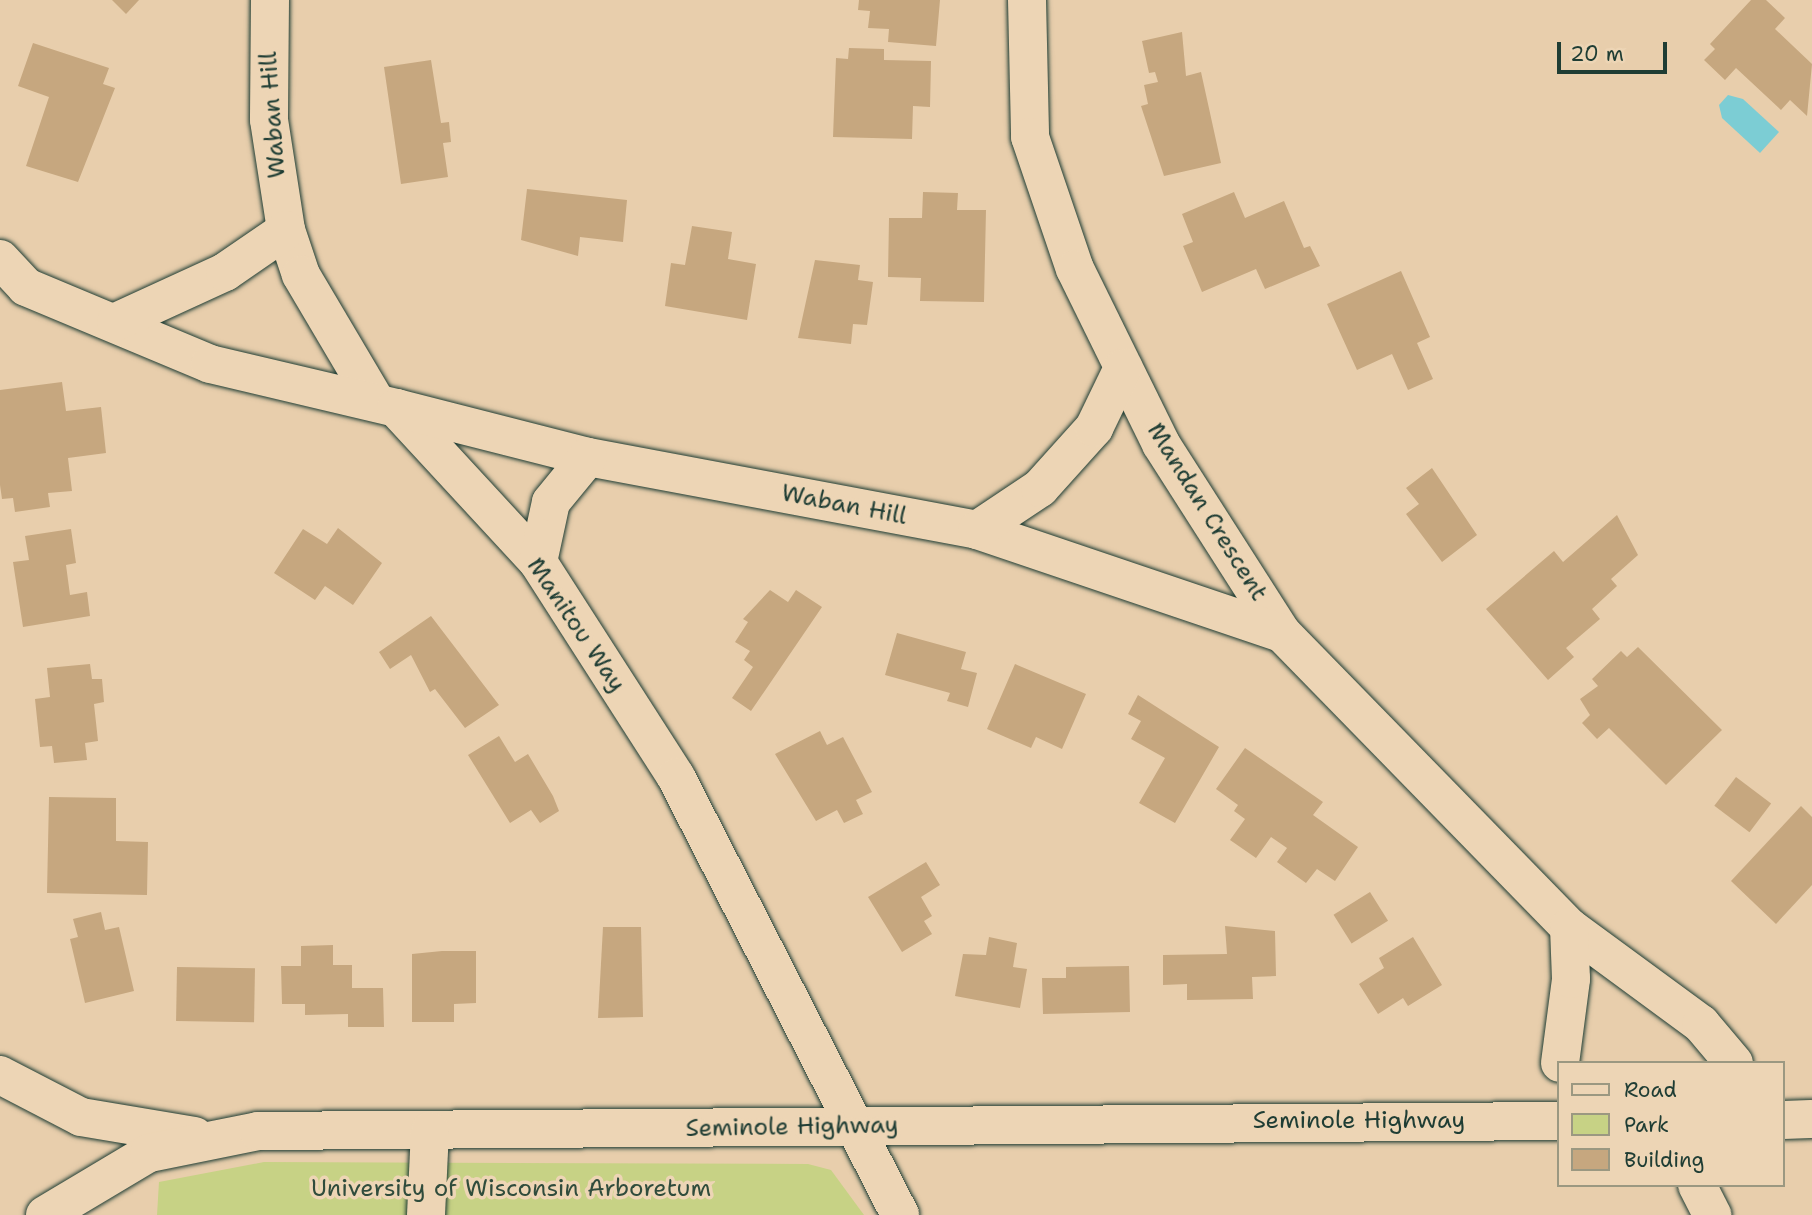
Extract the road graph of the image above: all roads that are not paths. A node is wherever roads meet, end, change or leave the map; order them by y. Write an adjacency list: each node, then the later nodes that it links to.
1 (270, 0): 3 (street, Waban Hill)
2 (1027, 0): 7 (street, Mandan Crescent)
3 (286, 230): 6 (street); 8 (street, Waban Hill)
4 (0, 259): 5 (street)
5 (13, 290): 6 (street)
6 (116, 322): 8 (street)
7 (1123, 368): 10 (street); 12 (street, Mandan Crescent)
8 (386, 404): 9 (street, Waban Hill); 11 (street, Manitou Way)
9 (588, 457): 10 (street, Waban Hill); 11 (street)
10 (977, 530): 12 (street, Waban Hill)
11 (538, 562): 20 (street, Manitou Way)
12 (1282, 633): 13 (street, Mandan Crescent)
13 (1569, 927): 14 (street); 15 (street, Mandan Crescent)
14 (1560, 1061)
15 (1732, 1061)
16 (0, 1075): 22 (street)
17 (1812, 1119): 18 (street)
18 (1784, 1120)
19 (1556, 1121): 20 (street, Seminole Highway)
20 (851, 1126): 21 (street, Seminole Highway); 26 (street, Manitou Way)
21 (430, 1130): 22 (street, Seminole Highway); 25 (street)
22 (203, 1137): 24 (street, Seminole Highway)
23 (1699, 1187): 27 (street)
24 (45, 1215)
25 (426, 1215)
26 (900, 1215)
27 (1712, 1215)

